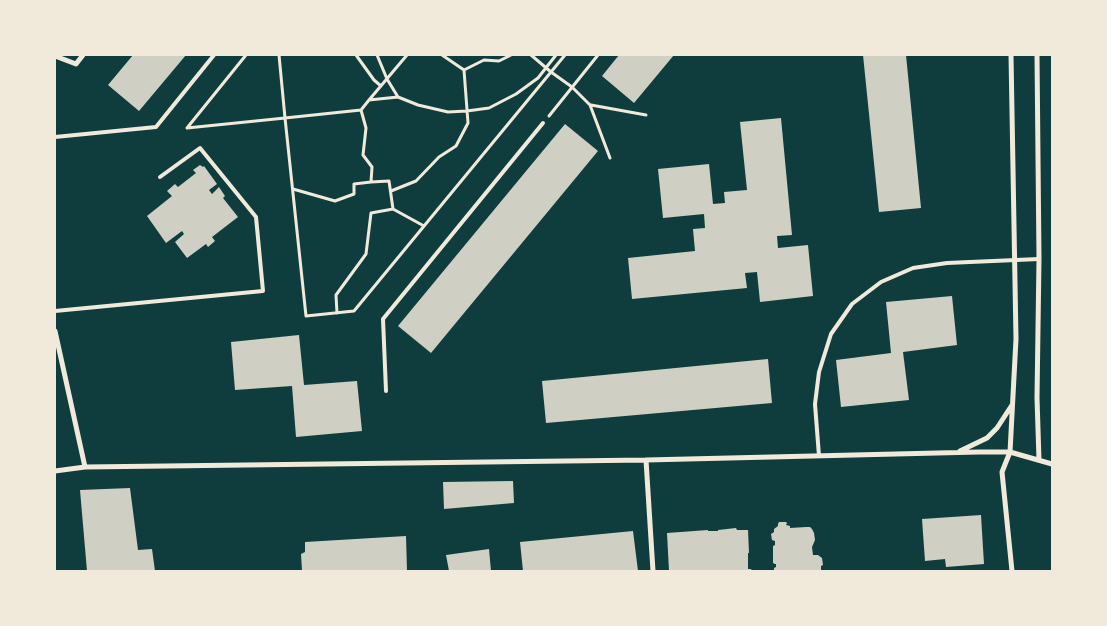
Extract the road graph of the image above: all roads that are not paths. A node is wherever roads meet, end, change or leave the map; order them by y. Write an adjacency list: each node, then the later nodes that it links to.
1 (83, 55): 5 (street)
2 (214, 55): 7 (lane)
3 (1011, 55): 10 (street)
4 (1037, 55): 9 (street)
5 (55, 56)
6 (544, 122): 13 (lane)
7 (55, 138)
8 (160, 177): 11 (lane)
9 (1039, 259): 10 (lane); 19 (street)
10 (1015, 260): 14 (street); 17 (lane)
11 (55, 311)
12 (55, 331): 21 (street)
13 (386, 391)
14 (1013, 405): 15 (street); 16 (street)
15 (957, 452): 16 (street); 17 (street)
16 (1010, 452): 19 (street); 24 (street)
17 (819, 456): 18 (street)
18 (646, 460): 21 (street); 23 (street)
19 (1039, 460): 20 (street)
20 (1052, 464)
21 (85, 467): 22 (street)
22 (55, 471)
23 (653, 571)
24 (1012, 571)

